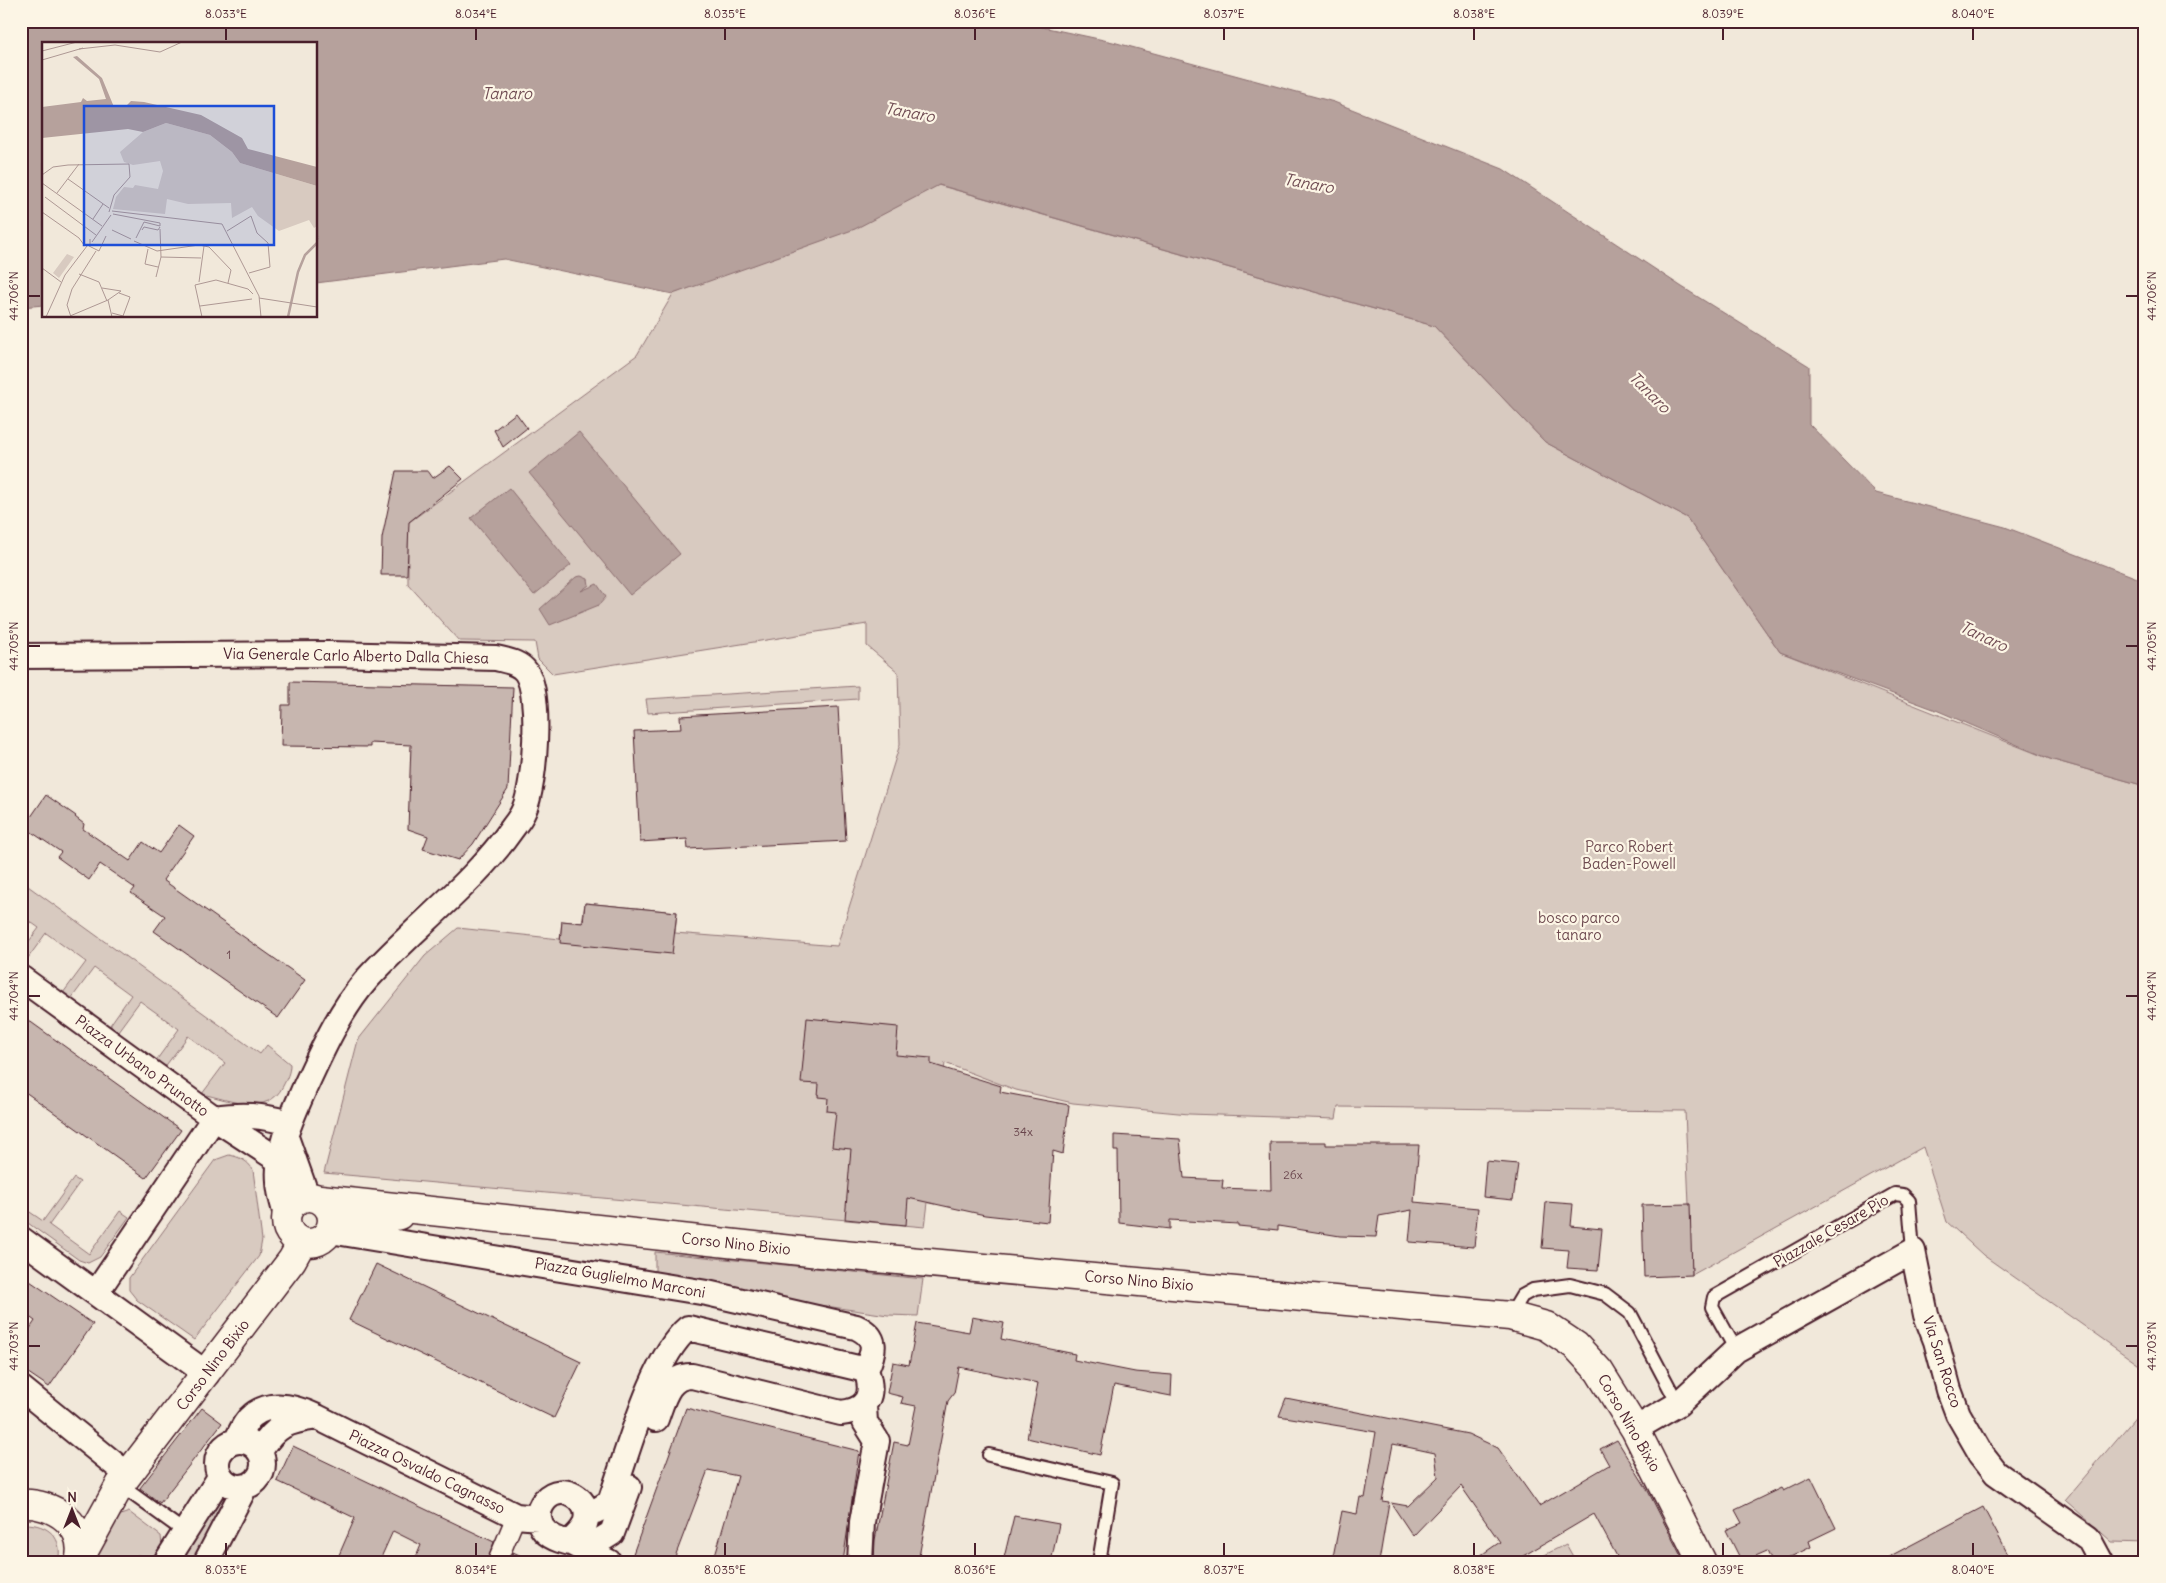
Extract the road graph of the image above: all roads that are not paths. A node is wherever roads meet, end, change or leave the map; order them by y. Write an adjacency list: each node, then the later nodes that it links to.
1 (21, 656): 4 (street, Via Generale Carlo Alberto Dalla Chiesa)
2 (21, 978): 3 (street, Piazza Urbano Prunotto)
3 (214, 1118): 4 (street); 5 (street); 13 (street, Piazza Urbano Prunotto)
4 (288, 1130): 5 (street, Via Generale Carlo Alberto Dalla Chiesa); 6 (street)
5 (280, 1161): 8 (street, Via Generale Carlo Alberto Dalla Chiesa)
6 (314, 1198): 7 (main road, Corso Nino Bixio); 8 (main road); 9 (main road)
7 (446, 1212): 9 (main road, Corso Nino Bixio); 14 (main road, Corso Nino Bixio)
8 (286, 1215): 11 (main road)
9 (330, 1231): 11 (main road); 16 (street, Piazza Guglielmo Marconi)
10 (25, 1241): 13 (street)
11 (302, 1242): 17 (main road, Corso Nino Bixio)
12 (1913, 1251): 15 (street); 15 (lane, Piazzale Cesare Pio); 44 (street, Via San Rocco)
13 (96, 1293): 17 (street)
14 (1510, 1316): 19 (lane); 22 (main road, Corso Nino Bixio)
15 (1736, 1350): 19 (street)
16 (866, 1370): 20 (street, Piazza Guglielmo Marconi); 30 (street)
17 (207, 1374): 27 (main road, Corso Nino Bixio)
18 (21, 1388): 27 (street)
19 (1678, 1404): 22 (street)
20 (864, 1406): 35 (street); 41 (street)
21 (317, 1417): 23 (street, Piazza Osvaldo Cagnasso); 24 (street); 32 (street, Piazza Osvaldo Cagnasso)
22 (1635, 1429): 43 (main road, Corso Nino Bixio)
23 (236, 1441): 24 (street); 26 (street)
24 (260, 1451): 28 (street)
25 (989, 1455): 42 (lane)
26 (220, 1477): 28 (street); 34 (street)
27 (124, 1480): 31 (main road, Corso Nino Bixio); 34 (lane); 36 (main road, Corso Nino Bixio)
28 (245, 1487): 38 (street)
29 (21, 1504): 31 (main road)
30 (586, 1510): 33 (street); 35 (street)
31 (64, 1516): 36 (main road)
32 (516, 1516): 33 (street, Piazza Osvaldo Cagnasso); 39 (street)
33 (539, 1518): 35 (street)
34 (185, 1532): 37 (street)
35 (570, 1542): 40 (street)
36 (80, 1560)
37 (166, 1562)
38 (206, 1562)
39 (496, 1562)
40 (609, 1562)
41 (860, 1562)
42 (1099, 1562)
43 (1702, 1562)
44 (2101, 1562)

